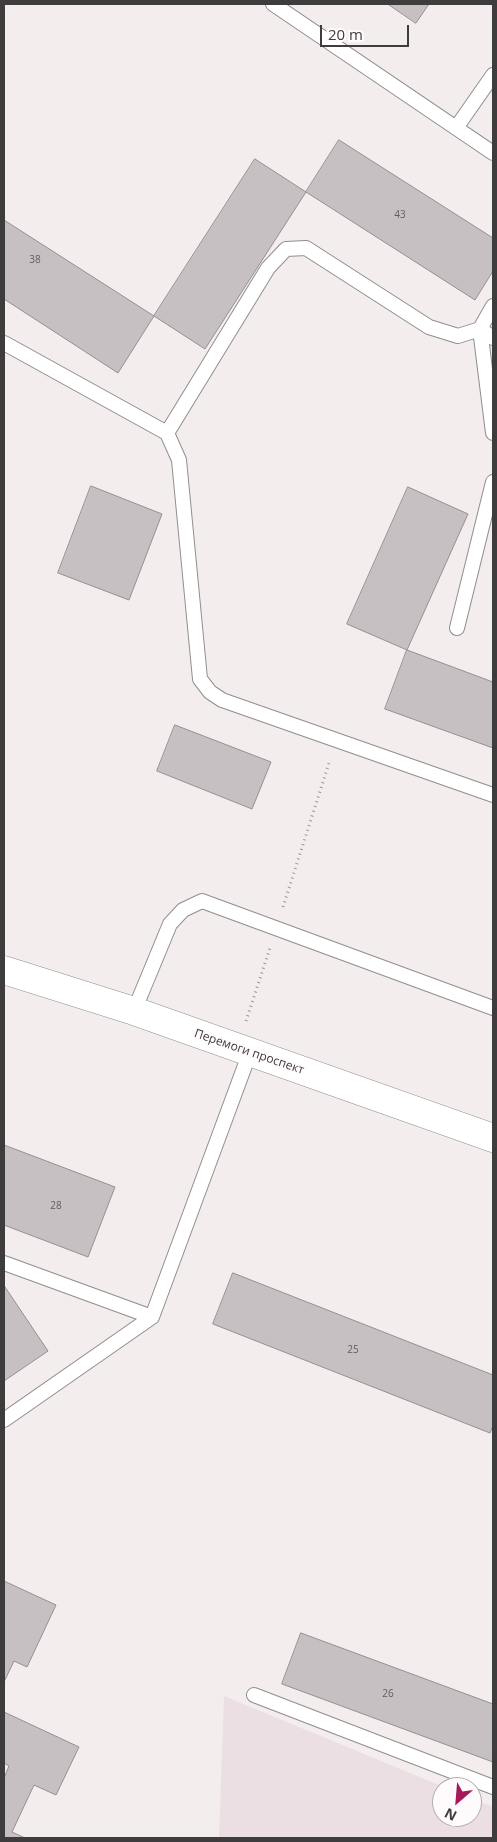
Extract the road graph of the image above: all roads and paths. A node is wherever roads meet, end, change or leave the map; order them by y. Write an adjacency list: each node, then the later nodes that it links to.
1 (273, 4): 3 (lane)
2 (493, 75): 3 (lane)
3 (456, 128): 4 (lane)
4 (493, 153)
5 (493, 306): 6 (lane)
6 (480, 329): 7 (lane); 9 (lane); 10 (lane)
7 (493, 338)
8 (4, 343): 9 (lane)
9 (166, 433): 13 (lane)
10 (493, 433)
11 (493, 482): 12 (lane)
12 (457, 628)
13 (337, 740): 14 (lane); 15 (path)
14 (493, 795)
15 (276, 928): 17 (lane); 18 (lane); 19 (path)
16 (4, 970): 18 (street, Перемоги проспект)
17 (493, 1008)
18 (134, 1011): 19 (street, Перемоги проспект)
19 (244, 1050): 20 (street, Перемоги проспект); 22 (lane)
20 (493, 1138)
21 (4, 1263): 22 (lane)
22 (152, 1317): 23 (lane)
23 (4, 1420)
24 (254, 1695): 25 (lane)
25 (493, 1787)

